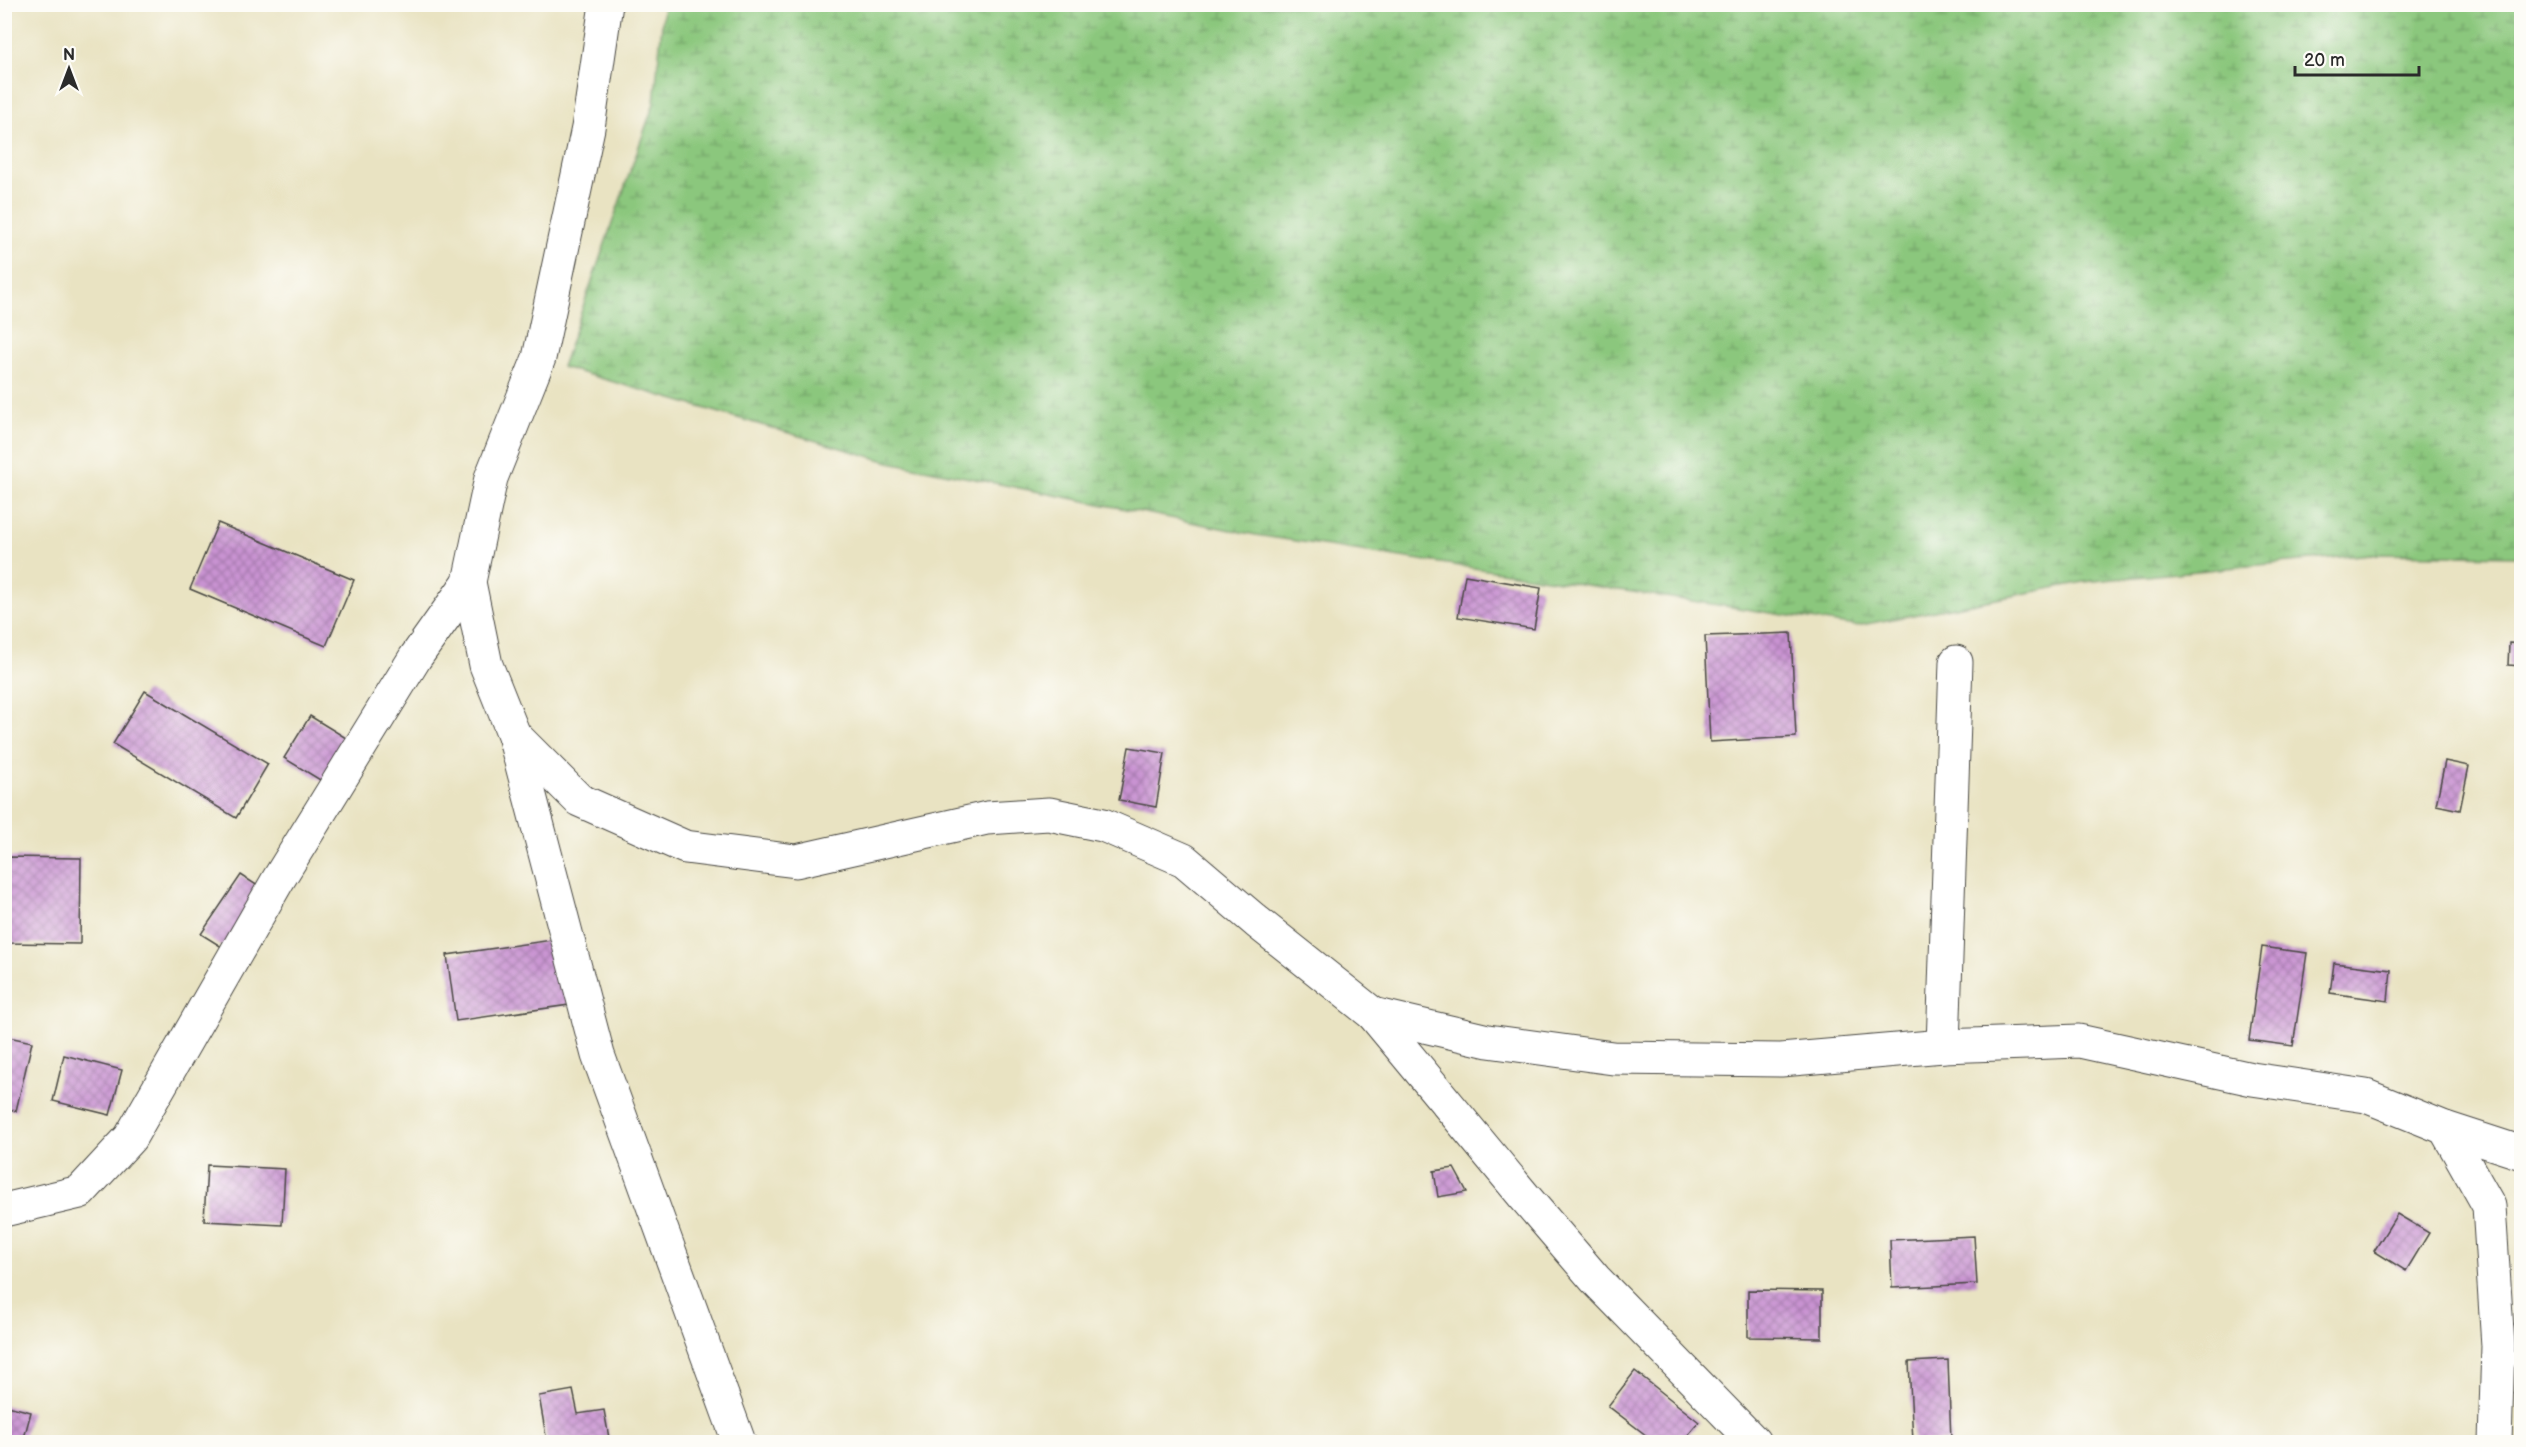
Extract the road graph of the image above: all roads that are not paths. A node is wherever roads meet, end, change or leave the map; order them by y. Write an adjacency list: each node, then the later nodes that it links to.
1 (606, 4): 2 (street)
2 (469, 582): 4 (street); 9 (street)
3 (1956, 662): 6 (street)
4 (514, 735): 5 (street); 10 (street)
5 (1373, 1014): 6 (street); 11 (street)
6 (1943, 1047): 7 (street)
7 (2445, 1128): 8 (street); 12 (street)
8 (2522, 1154)
9 (4, 1210)
10 (739, 1443)
11 (1754, 1443)
12 (2495, 1443)

